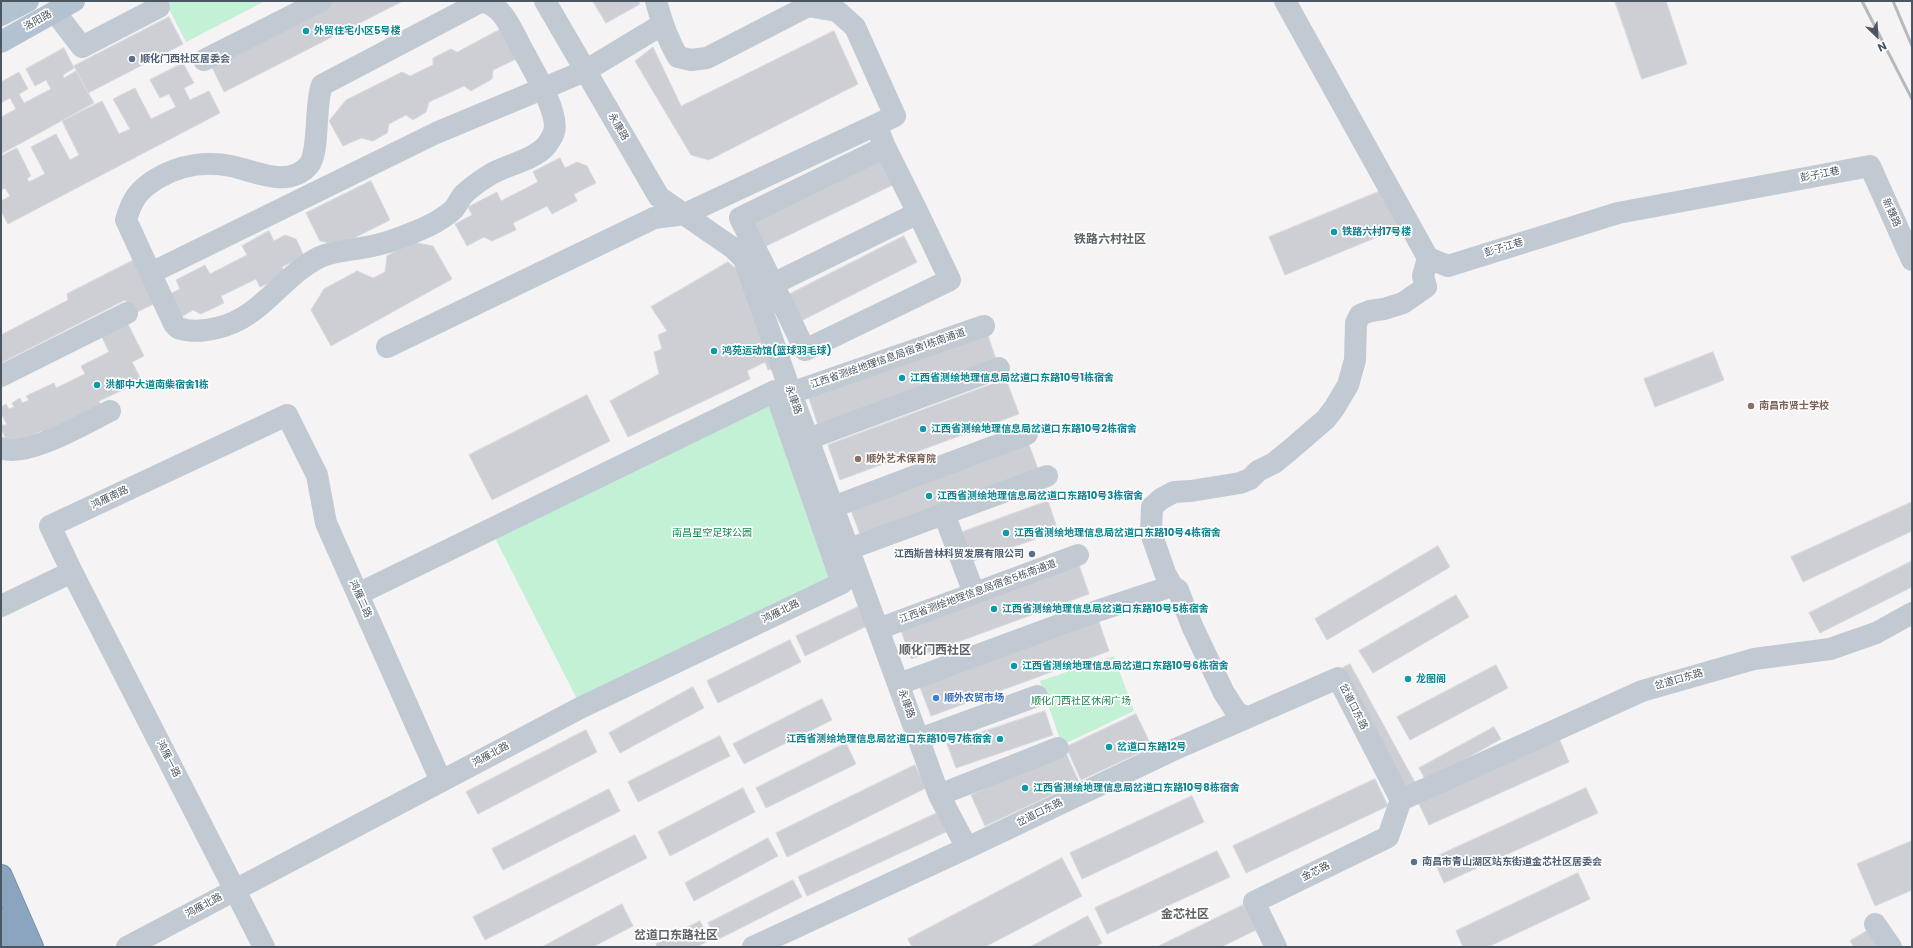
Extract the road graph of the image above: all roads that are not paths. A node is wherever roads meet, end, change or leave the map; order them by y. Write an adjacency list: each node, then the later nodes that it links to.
1 (74, 1): 7 (main road, 洛阳路)
2 (321, 1): 10 (street)
3 (545, 1): 11 (street, 永康路)
4 (656, 1): 8 (street)
5 (1285, 1): 18 (street)
6 (160, 7): 7 (street)
7 (55, 12): 9 (main road, 洛阳路)
8 (662, 24): 11 (street); 13 (street)
9 (1, 42)
10 (204, 60)
11 (586, 71): 12 (street); 17 (street, 永康路)
12 (543, 89): 12 (street); 20 (street)
13 (885, 120): 14 (street); 17 (street)
14 (885, 147): 16 (street); 21 (street)
15 (1870, 166): 18 (street, 彭子江巷); 19 (street, 新魏路)
16 (918, 213): 21 (street); 21 (street)
17 (685, 214): 24 (street); 27 (street, 永康路)
18 (1428, 258): 39 (street)
19 (1912, 260)
20 (157, 270)
21 (773, 284)
22 (127, 313): 26 (street)
23 (984, 326): 27 (street, 江西省测绘地理信息局宿舍1栋南通道)
24 (387, 347)
25 (999, 368): 31 (street)
26 (1, 376)
27 (791, 393): 31 (street, 永康路)
28 (110, 411): 32 (street)
29 (286, 415): 38 (street, 鸿雁南路); 40 (street, 鸿雁二路)
30 (1027, 434): 34 (street)
31 (808, 439): 34 (street, 永康路)
32 (1, 448)
33 (1047, 476): 35 (street)
34 (833, 507): 36 (street, 永康路)
35 (944, 514): 36 (street); 41 (street)
36 (849, 549): 44 (street, 永康路)
37 (1078, 555): 41 (street, 江西省测绘地理信息局宿舍5栋南通道)
38 (72, 572): 42 (street); 55 (street, 鸿雁一路)
39 (1172, 586): 45 (street); 47 (street)
40 (358, 594): 50 (street, 鸿雁二路); 50 (street, 鸿雁北路)
41 (974, 594): 44 (street, 江西省测绘地理信息局宿舍5栋南通道)
42 (1, 606)
43 (1912, 613): 52 (street, 岔道口东路)
44 (878, 628): 45 (street, 永康路)
45 (898, 684): 48 (street, 永康路)
46 (1037, 696): 48 (street)
47 (1248, 717): 52 (street, 岔道口东路); 53 (street, 岔道口东路)
48 (919, 740): 51 (street, 永康路)
49 (1058, 748): 51 (street)
50 (441, 781): 55 (street, 鸿雁北路)
51 (940, 795): 53 (street, 永康路)
52 (1401, 800): 65 (street, 金芯路)
53 (967, 848): 64 (street, 岔道口东路)
54 (1, 876): 61 (highway)
55 (235, 890): 62 (street, 鸿雁北路); 63 (street, 鸿雁一路)
56 (1, 900): 60 (main road)
57 (1, 920): 59 (highway)
58 (1875, 924): 66 (street)
59 (14, 947)
60 (24, 947)
61 (32, 947)
62 (127, 947)
63 (264, 947)
64 (754, 947)
65 (1276, 947)
66 (1891, 947)

